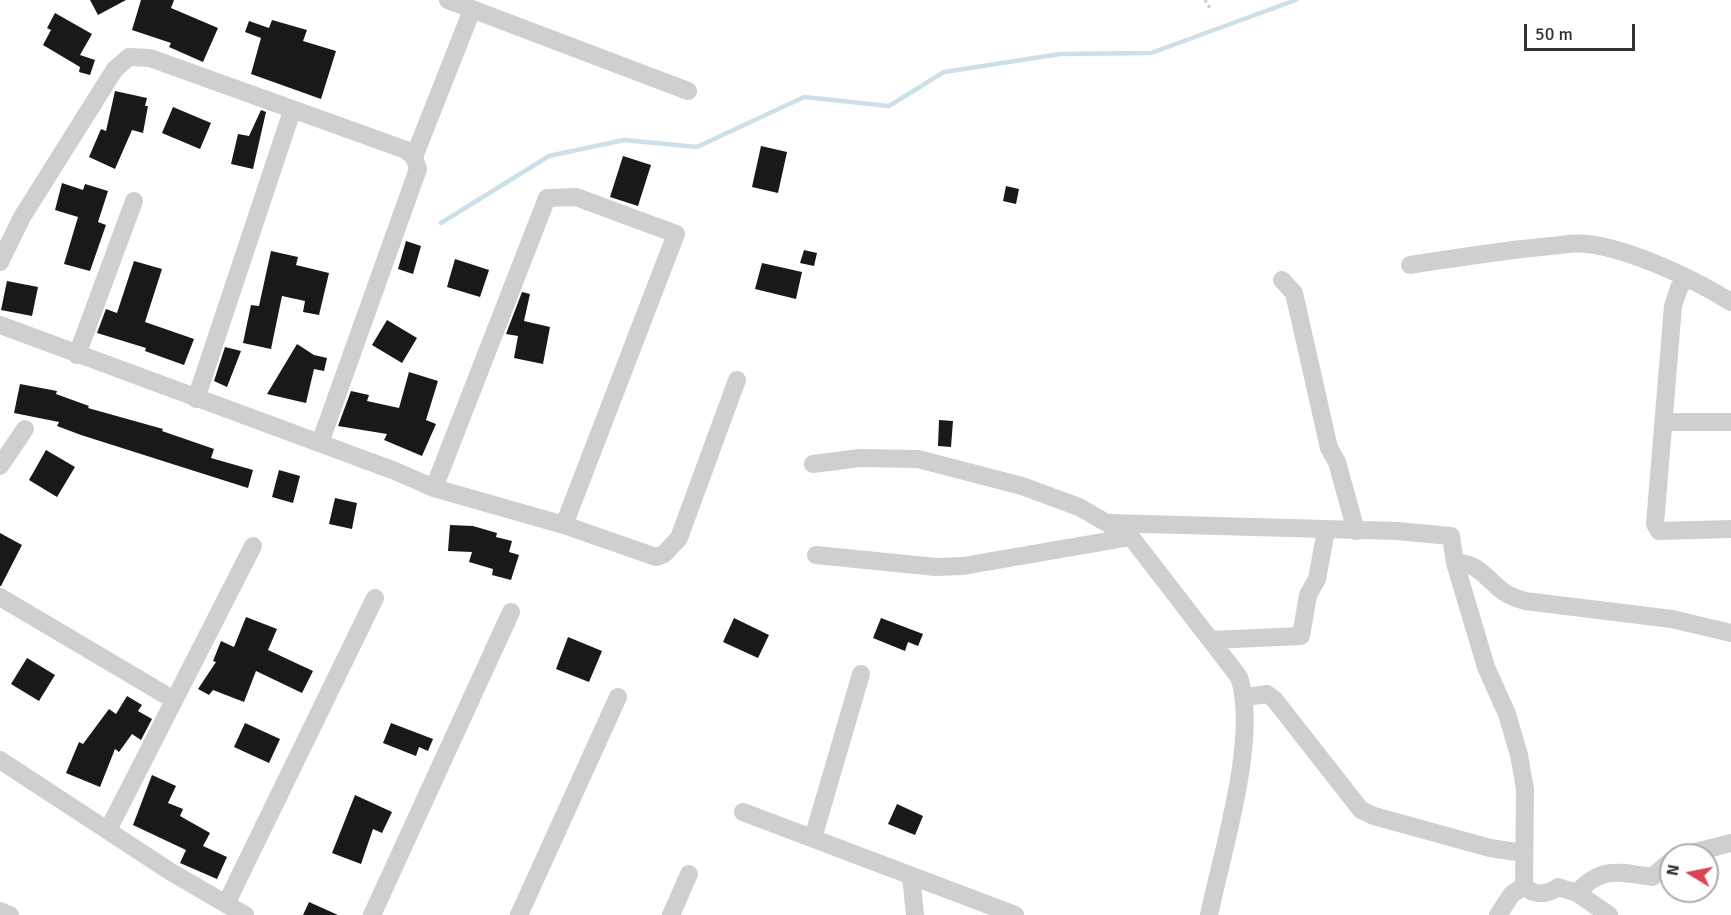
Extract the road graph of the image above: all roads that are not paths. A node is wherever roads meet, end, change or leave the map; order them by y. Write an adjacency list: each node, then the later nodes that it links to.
1 (448, 0): 2 (street)
2 (472, 10): 3 (street); 5 (street)
3 (688, 91)
4 (292, 111): 5 (street); 7 (street); 15 (street)
5 (414, 157): 19 (street)
6 (134, 201): 13 (street)
7 (0, 262)
8 (1410, 265): 9 (street)
9 (1686, 279): 11 (street); 16 (street)
10 (1282, 280): 27 (street)
11 (1731, 302)
12 (0, 325): 13 (street)
13 (77, 355): 15 (street)
14 (737, 380): 24 (street)
15 (196, 399): 19 (street)
16 (1664, 422): 17 (street); 25 (street)
17 (1731, 422)
18 (25, 429): 21 (street)
19 (320, 443): 22 (street)
20 (813, 464): 23 (street)
21 (0, 466)
22 (434, 488): 24 (street); 24 (street)
23 (1110, 523): 26 (street); 28 (street)
24 (564, 525)
25 (1731, 529)
26 (1326, 531): 27 (street); 36 (street)
27 (1356, 531): 31 (street)
28 (1131, 537): 30 (street); 36 (street)
29 (253, 546): 40 (street)
30 (816, 555)
31 (1455, 563): 35 (street); 45 (street)
32 (0, 597): 40 (street)
33 (375, 598): 51 (street)
34 (510, 612): 55 (street)
35 (1731, 633)
36 (1211, 640): 39 (street)
37 (861, 674): 44 (street)
38 (618, 697): 56 (street)
39 (1246, 697): 45 (street); 60 (street)
40 (174, 700): 43 (street)
41 (0, 760): 43 (street)
42 (743, 812): 44 (street)
43 (108, 830): 51 (street)
44 (813, 838): 48 (street)
45 (1524, 853): 49 (street)
46 (1659, 871): 50 (street)
47 (689, 874): 57 (street)
48 (911, 876): 58 (street); 59 (street)
49 (1524, 886): 50 (street); 61 (street)
50 (1577, 893): 62 (street)
51 (226, 904): 54 (street)
52 (0, 911): 53 (street)
53 (10, 915)
54 (246, 915)
55 (372, 915)
56 (519, 915)
57 (671, 915)
58 (915, 915)
59 (1015, 915)
60 (1209, 915)
61 (1498, 915)
62 (1610, 915)

